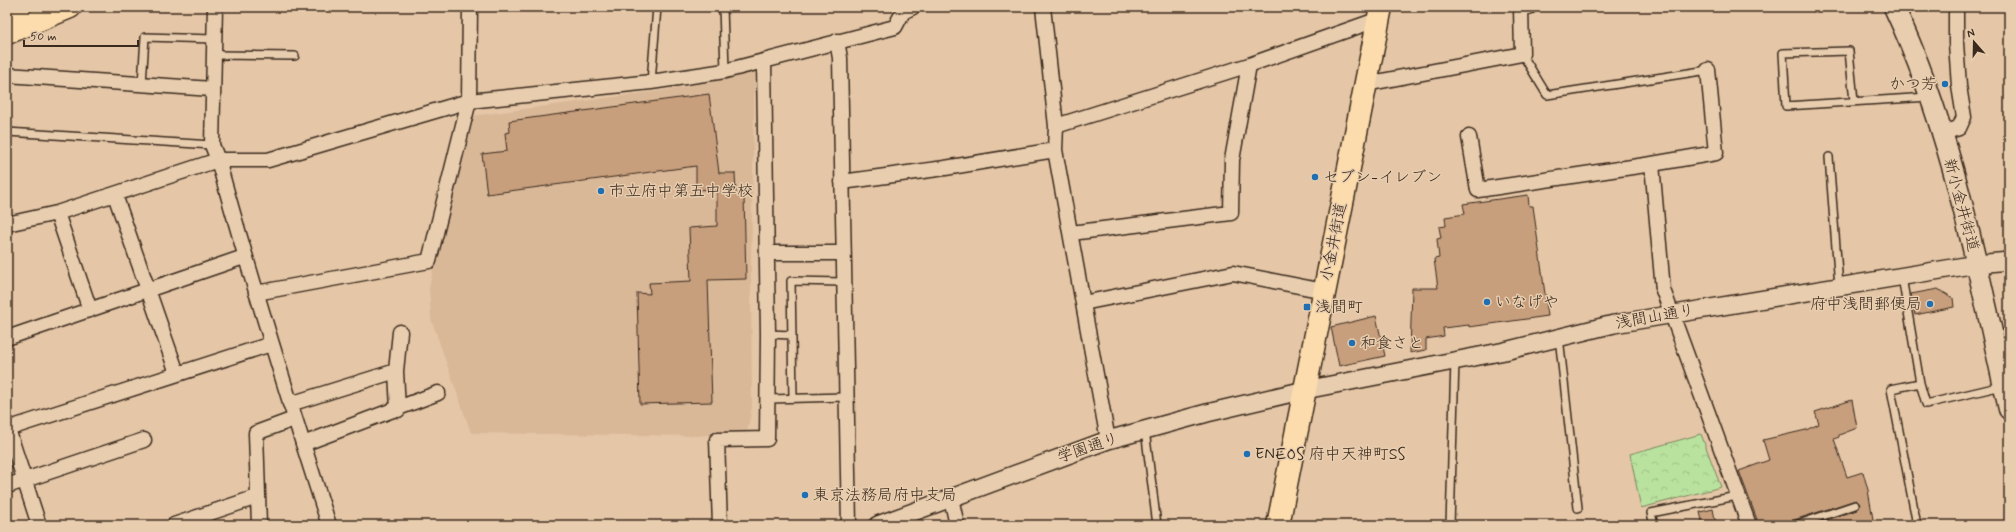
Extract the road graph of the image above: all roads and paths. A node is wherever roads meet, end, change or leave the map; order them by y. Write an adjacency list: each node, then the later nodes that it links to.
1 (19, 7): 12 (main road)
2 (70, 7): 14 (main road)
3 (215, 7): 15 (street)
4 (470, 7): 30 (street)
5 (657, 7): 25 (lane)
6 (723, 7): 23 (lane)
7 (913, 7): 16 (street)
8 (1043, 7): 32 (street)
9 (1529, 7): 18 (street)
10 (1894, 7): 29 (main road, 新小金井街道)
11 (1956, 7): 34 (street)
12 (7, 12)
13 (1380, 13): 21 (street); 27 (main road, 小金井街道)
14 (7, 33)
15 (214, 39): 17 (street); 26 (lane)
16 (837, 41): 20 (street); 41 (street)
17 (213, 54): 19 (lane); 28 (street)
18 (1522, 54): 22 (lane); 27 (street)
19 (295, 56)
20 (764, 62): 23 (street); 46 (street)
21 (1249, 65): 32 (street); 45 (street)
22 (1708, 70): 40 (street)
23 (725, 71): 25 (street)
24 (7, 75): 26 (street)
25 (651, 82): 30 (street)
26 (142, 84): 28 (street)
27 (1366, 84): 55 (main road, 小金井街道)
28 (212, 88): 36 (street)
29 (1930, 97): 31 (lane); 34 (main road, 新小金井街道)
30 (469, 101): 39 (street); 56 (street)
31 (1854, 101): 31 (lane)
32 (1056, 126): 37 (street)
33 (7, 132): 36 (lane)
34 (1942, 133): 50 (main road, 新小金井街道)
35 (1469, 137): 40 (street)
36 (212, 145): 39 (street)
37 (1056, 150): 41 (street); 45 (street)
38 (1829, 157): 53 (lane)
39 (218, 160): 42 (street); 48 (street)
40 (1652, 164): 59 (street)
41 (842, 182): 47 (street)
42 (115, 195): 43 (street); 54 (street)
43 (57, 213): 44 (street); 58 (street)
44 (7, 224)
45 (1071, 233): 57 (street)
46 (767, 253): 47 (street); 61 (street)
47 (842, 253): 52 (street)
48 (244, 257): 54 (street); 56 (street)
49 (2009, 261): 50 (street, 浅間山通り)
50 (1977, 264): 51 (street, 浅間山通り); 70 (main road, 新小金井街道)
51 (1902, 276): 53 (street, 浅間山通り); 69 (lane)
52 (843, 282): 62 (lane); 73 (street)
53 (1840, 286): 59 (street, 浅間山通り)
54 (148, 290): 58 (street); 68 (street)
55 (1324, 291): 57 (street); 71 (main road, 小金井街道)
56 (256, 293): 65 (street)
57 (1083, 303): 83 (street)
58 (90, 310): 64 (street)
59 (1672, 313): 63 (street, 浅間山通り); 87 (street)
60 (400, 332): 67 (street)
61 (768, 334): 62 (lane); 75 (street)
62 (792, 335): 74 (lane)
63 (1558, 337): 66 (street, 浅間山通り); 91 (lane)
64 (7, 338)
65 (271, 344): 68 (street); 76 (street)
66 (1456, 361): 71 (street, 浅間山通り); 102 (lane)
67 (396, 371): 76 (street); 78 (street)
68 (177, 373): 80 (street)
69 (1920, 383): 70 (lane); 106 (lane)
70 (2004, 385): 77 (main road, 新小金井街道)
71 (1305, 390): 81 (street, 学園通り); 101 (main road, 小金井街道)
72 (438, 393): 78 (street)
73 (845, 397): 74 (lane); 97 (street)
74 (793, 398): 75 (lane)
75 (768, 399): 96 (street)
76 (290, 404): 79 (street)
77 (2009, 409)
78 (398, 410): 84 (street)
79 (294, 419): 84 (street); 88 (street)
80 (8, 429): 85 (street)
81 (1145, 430): 83 (street, 学園通り); 100 (lane)
82 (144, 440): 85 (street)
83 (1108, 440): 89 (street, 学園通り)
84 (303, 444): 95 (street)
85 (25, 480): 86 (street); 92 (street)
86 (7, 486)
87 (1738, 496): 103 (lane); 104 (street)
88 (257, 497): 93 (street); 94 (street)
89 (951, 498): 98 (street, 学園通り); 99 (street)
90 (1855, 505): 105 (lane)
91 (1578, 508)
92 (39, 525)
93 (174, 525)
94 (259, 525)
95 (329, 525)
96 (720, 525)
97 (849, 525)
98 (878, 525)
99 (957, 525)
100 (1156, 525)
101 (1278, 525)
102 (1450, 525)
103 (1654, 525)
104 (1749, 525)
105 (1796, 525)
106 (1917, 525)

